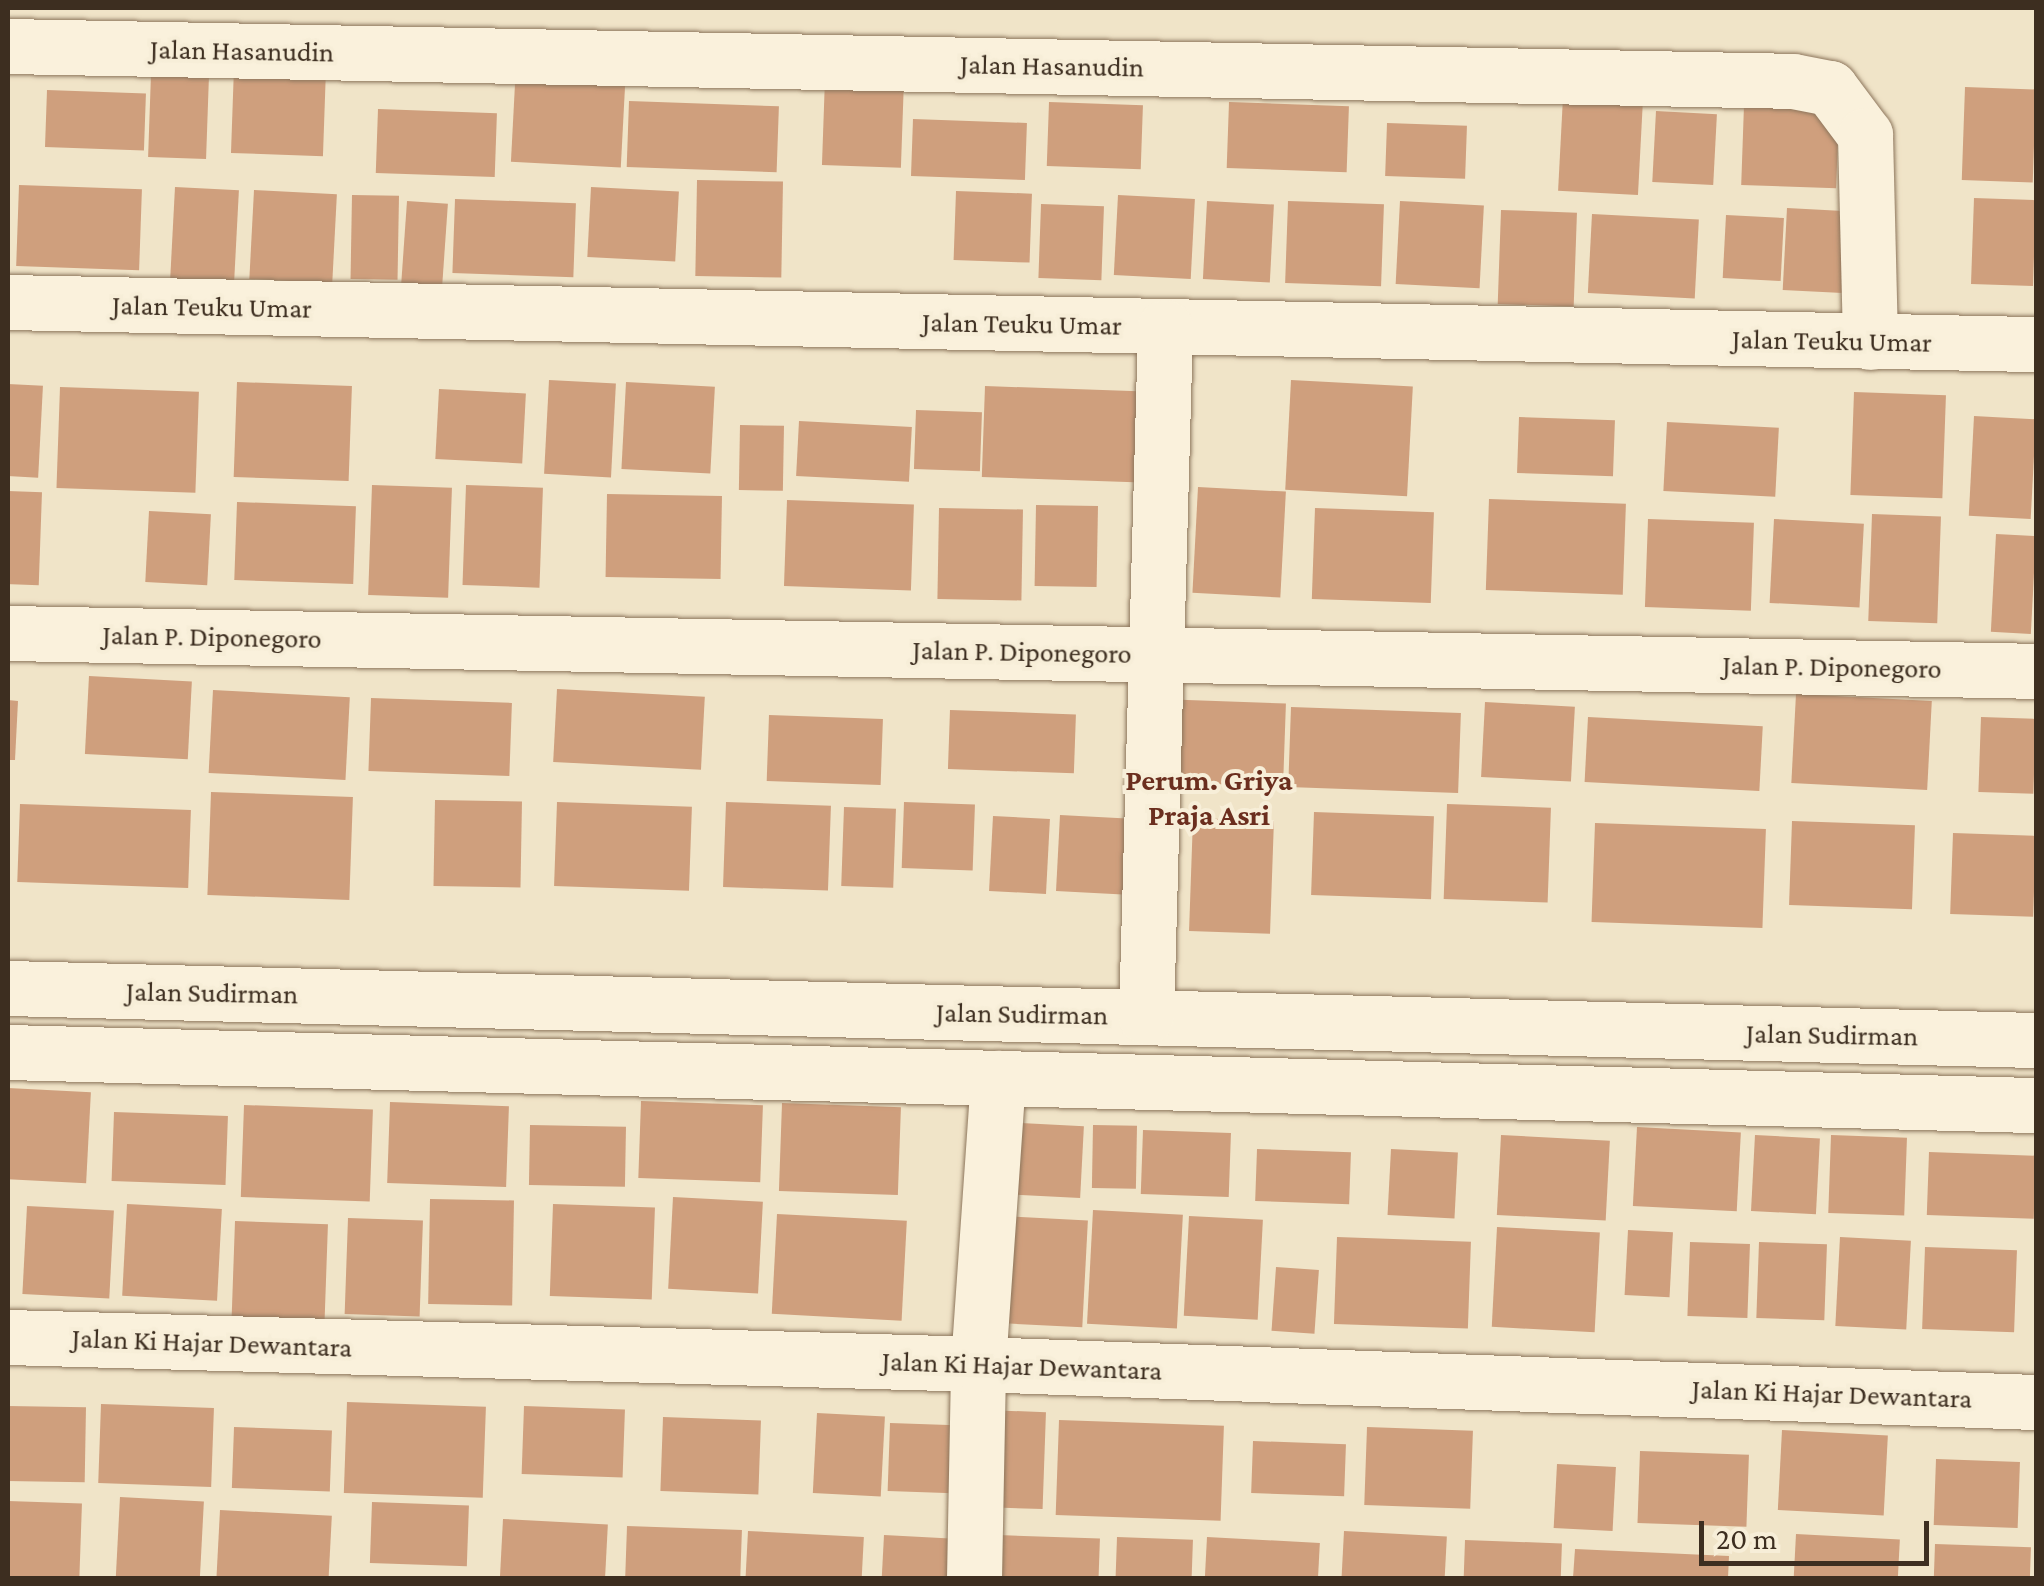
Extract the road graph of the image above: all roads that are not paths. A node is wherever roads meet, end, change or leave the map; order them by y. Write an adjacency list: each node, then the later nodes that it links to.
1 (8, 46): 4 (street, Jalan Hasanudin)
2 (8, 302): 3 (street, Jalan Teuku Umar)
3 (1165, 327): 4 (street, Jalan Teuku Umar); 7 (street)
4 (1870, 342): 5 (street, Jalan Teuku Umar)
5 (2036, 344)
6 (8, 633): 7 (street, Jalan P. Diponegoro)
7 (1157, 655): 8 (street, Jalan P. Diponegoro); 10 (street)
8 (2036, 671)
9 (8, 988): 10 (street, Jalan Sudirman)
10 (1146, 1017): 11 (street, Jalan Sudirman)
11 (2036, 1040)
12 (8, 1052): 13 (street)
13 (998, 1078): 14 (street); 16 (street)
14 (2036, 1106)
15 (8, 1337): 16 (street, Jalan Ki Hajar Dewantara)
16 (978, 1364): 17 (street, Jalan Ki Hajar Dewantara); 18 (street)
17 (2036, 1402)
18 (974, 1578)

